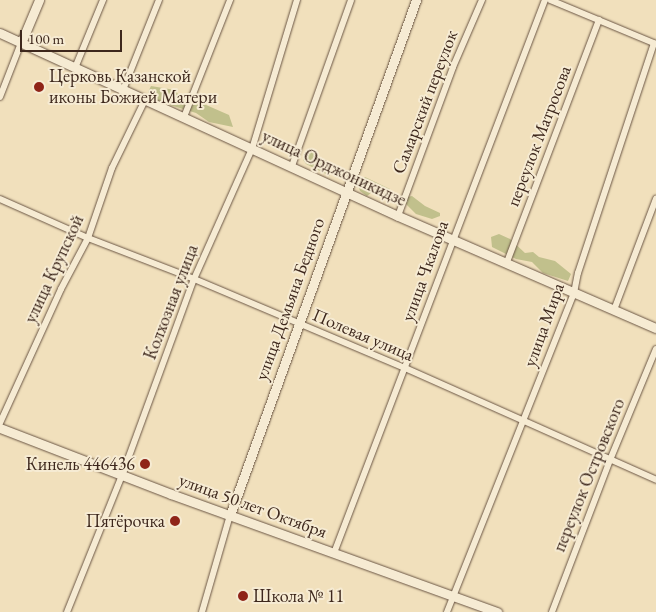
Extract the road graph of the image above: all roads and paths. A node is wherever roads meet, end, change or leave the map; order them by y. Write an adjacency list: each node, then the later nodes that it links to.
1 (39, 0): 13 (main road)
2 (102, 0): 15 (street)
3 (159, 0): 16 (street)
4 (230, 0): 19 (street)
5 (296, 0): 20 (street, Колхозная улица)
6 (351, 0): 21 (street)
7 (416, 0): 22 (main road, улица Демьяна Бедного)
8 (482, 0): 25 (street, Самарский переулок)
9 (545, 0): 27 (street, улица Чкалова)
10 (550, 0): 11 (street)
11 (599, 20): 14 (street); 28 (street, переулок Матросова)
12 (0, 33): 13 (main road, улица Орджоникидзе)
13 (21, 43): 15 (main road, улица Орджоникидзе); 17 (street)
14 (655, 44): 30 (street, улица Мира)
15 (75, 68): 16 (main road, улица Орджоникидзе)
16 (123, 90): 18 (main road, улица Орджоникидзе)
17 (0, 97)
18 (146, 100): 19 (main road, улица Орджоникидзе); 26 (street, улица Крупской)
19 (184, 117): 20 (main road, улица Орджоникидзе)
20 (252, 149): 21 (main road, улица Орджоникидзе); 29 (street, Колхозная улица)
21 (292, 166): 22 (main road, улица Орджоникидзе)
22 (346, 192): 25 (main road, улица Орджоникидзе); 32 (main road, улица Демьяна Бедного)
23 (0, 199): 26 (street, Полевая улица)
24 (656, 199): 31 (street)
25 (398, 216): 27 (main road, улица Орджоникидзе)
26 (88, 238): 29 (street, Полевая улица); 37 (street, улица Крупской)
27 (453, 239): 28 (main road, улица Орджоникидзе); 35 (street, улица Чкалова)
28 (507, 262): 30 (main road, улица Орджоникидзе)
29 (194, 279): 32 (street, Полевая улица); 40 (street, Колхозная улица)
30 (574, 293): 31 (main road, улица Орджоникидзе); 36 (street, улица Мира)
31 (614, 310): 33 (main road, улица Орджоникидзе)
32 (298, 324): 35 (street, Полевая улица); 42 (main road, улица Демьяна Бедного)
33 (656, 328)
34 (656, 349): 39 (street, переулок Островского)
35 (405, 368): 36 (street, Полевая улица); 43 (street, улица Чкалова)
36 (524, 421): 39 (street, Полевая улица); 44 (street, улица Мира)
37 (0, 423)
38 (0, 428): 40 (main road, улица 50 лет Октября)
39 (610, 460): 41 (street, Полевая улица); 49 (street, переулок Островского)
40 (122, 475): 42 (main road, улица 50 лет Октября); 45 (street, Колхозная улица)
41 (656, 480)
42 (230, 515): 43 (main road, улица 50 лет Октября); 46 (street, улица Демьяна Бедного)
43 (334, 553): 44 (main road, улица 50 лет Октября)
44 (452, 597): 47 (street, улица Мира); 48 (main road, улица 50 лет Октября)
45 (67, 612)
46 (202, 612)
47 (447, 612)
48 (497, 612)
49 (552, 612)

